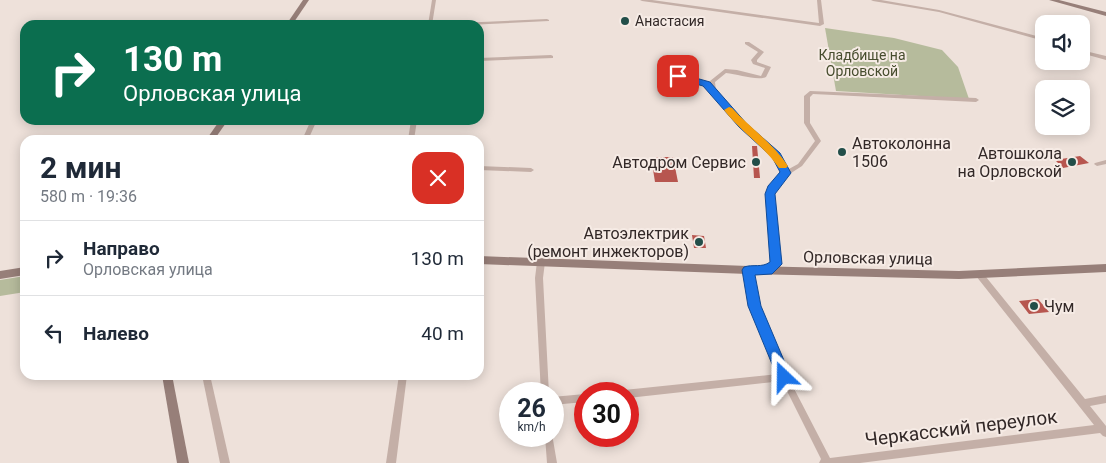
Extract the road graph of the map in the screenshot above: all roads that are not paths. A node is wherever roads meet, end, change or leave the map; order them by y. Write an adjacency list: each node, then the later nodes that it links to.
1 (306, 0): 8 (main road)
2 (434, 0): 9 (street)
3 (642, 0): 4 (street)
4 (819, 0)
5 (873, 0): 12 (street)
6 (1052, 0): 7 (main road)
7 (1106, 14)
8 (292, 20)
9 (431, 20)
10 (547, 20): 11 (street)
11 (484, 23)
12 (1035, 38)
13 (747, 43): 18 (street)
14 (1090, 54): 16 (street)
15 (551, 57): 17 (street)
16 (1106, 58)
17 (484, 60)
18 (756, 64): 20 (street); 20 (street)
19 (680, 66): 21 (street)
20 (747, 74): 21 (street)
21 (708, 82): 27 (street)
22 (976, 100): 27 (street)
23 (1106, 162): 24 (street)
24 (1097, 164)
25 (484, 168): 26 (street)
26 (530, 170)
27 (786, 173): 30 (street)
28 (484, 260): 29 (main road, Орловская улица)
29 (541, 262): 32 (main road, Орловская улица); 40 (street)
30 (774, 266): 32 (main road, Орловская улица); 34 (main road, Орловская улица)
31 (1106, 268): 34 (main road, Орловская улица)
32 (748, 270): 36 (street)
33 (20, 271): 35 (main road)
34 (979, 274): 43 (street)
35 (0, 275)
36 (784, 377): 41 (street); 50 (street)
37 (168, 380): 46 (main road)
38 (207, 380): 47 (street)
39 (402, 380): 48 (street)
40 (544, 382)
41 (639, 392)
42 (1106, 398): 43 (street)
43 (1082, 404): 44 (street)
44 (1104, 431): 50 (street, Черкасский переулок)
45 (550, 447): 49 (street)
46 (183, 463)
47 (225, 463)
48 (391, 463)
49 (552, 463)
50 (826, 463)

